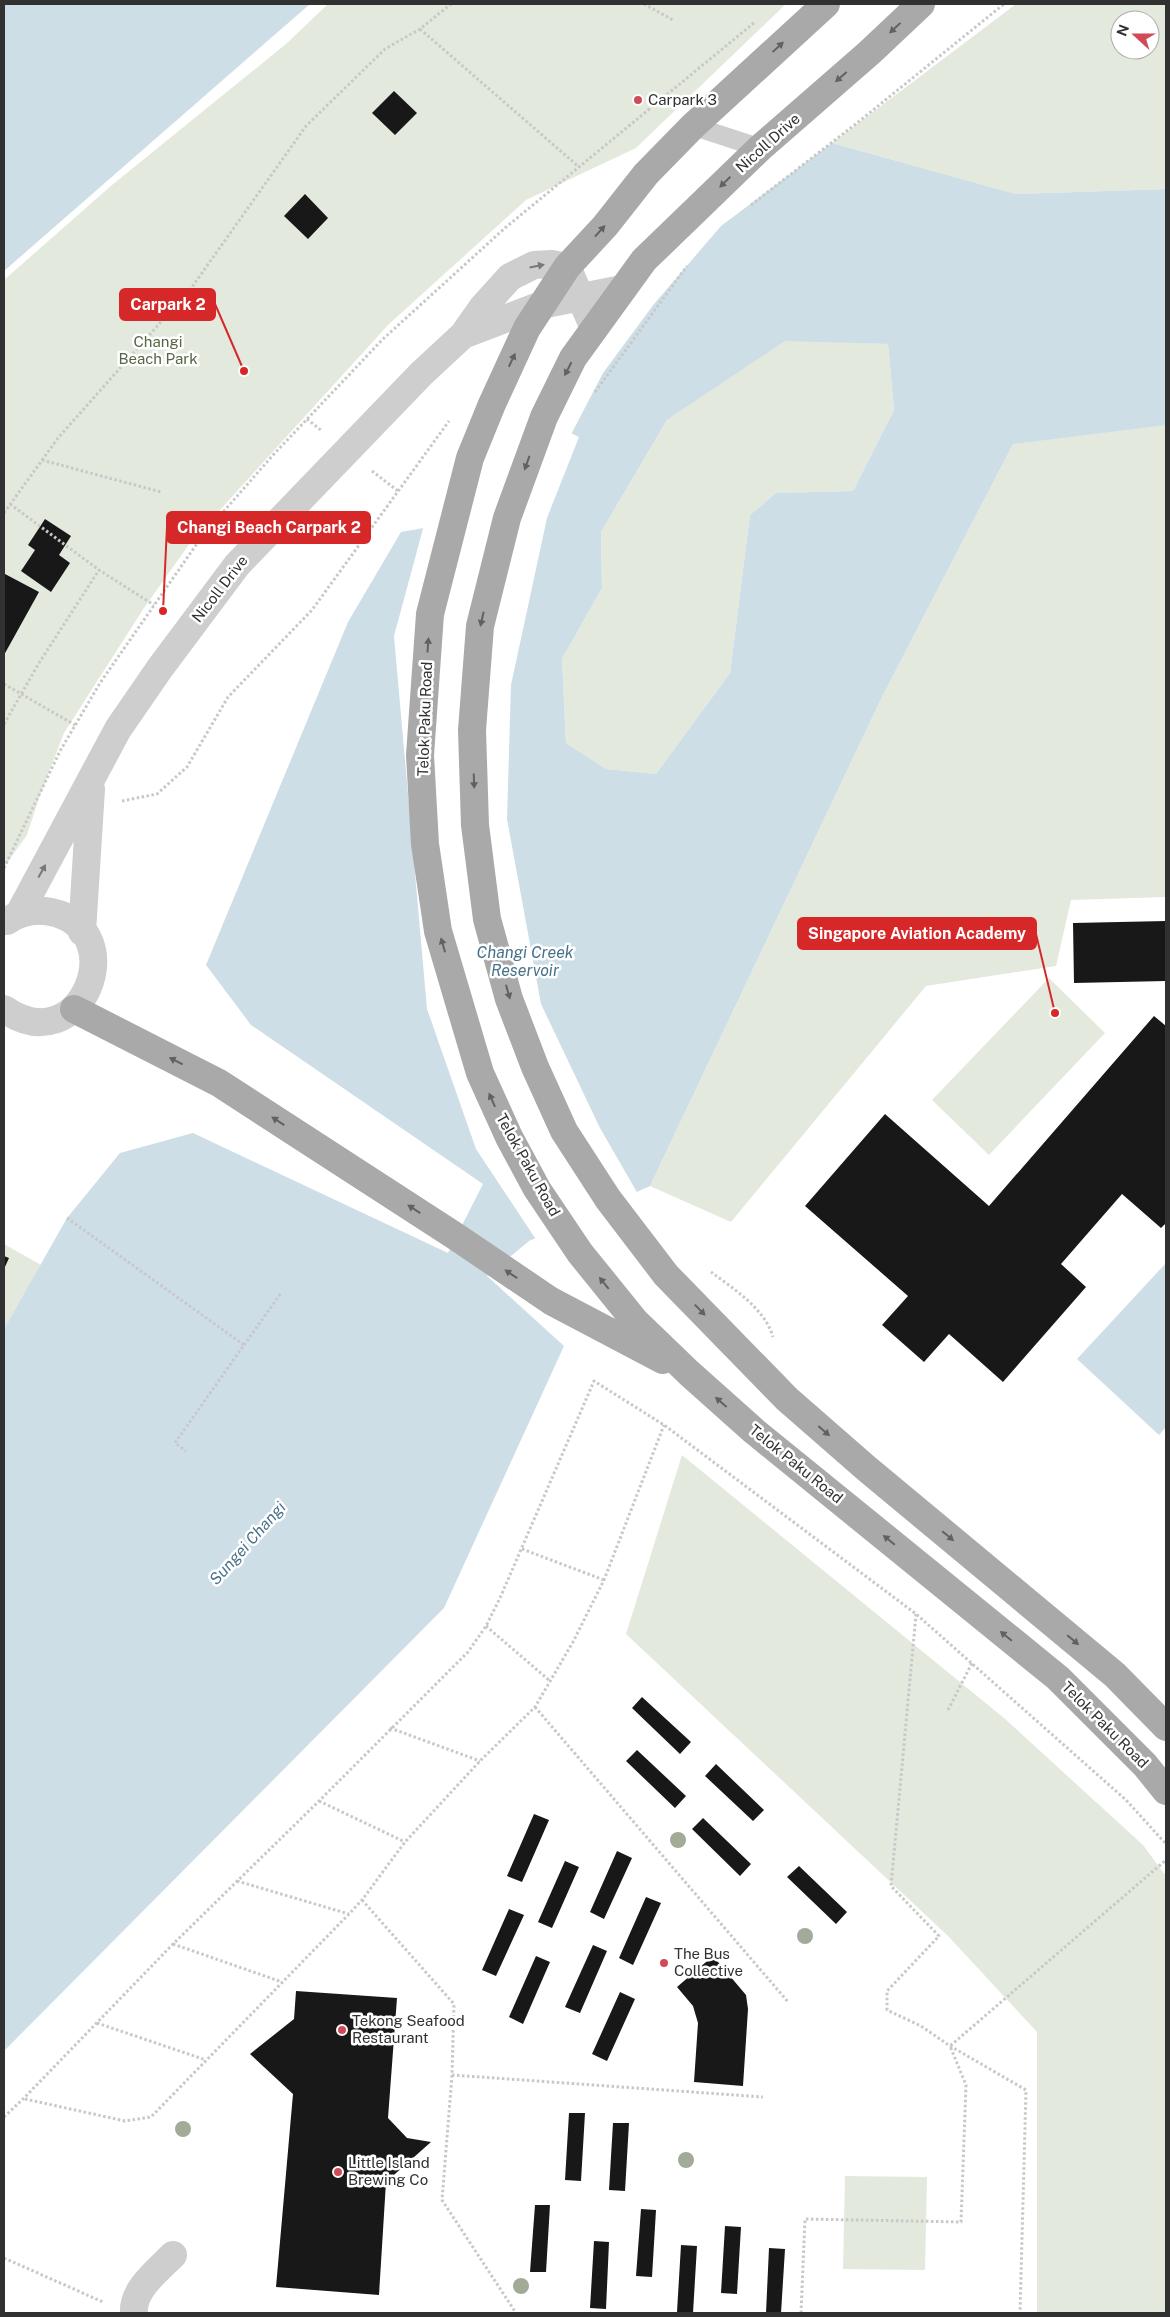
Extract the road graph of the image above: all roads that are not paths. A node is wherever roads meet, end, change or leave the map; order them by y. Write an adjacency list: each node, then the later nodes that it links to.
1 (826, 4): 3 (main road, one-way to 1)
2 (921, 4): 4 (main road, Nicoll Drive, one-way to 4)
3 (692, 126): 4 (lane); 5 (main road, one-way to 3)
4 (760, 148): 6 (main road, Nicoll Drive, one-way to 6)
5 (567, 267): 7 (street); 8 (main road); 10 (street, Nicoll Drive, one-way to 5)
6 (622, 289): 7 (street, Nicoll Drive); 9 (main road, Nicoll Drive)
7 (580, 297): 8 (street, Nicoll Drive); 9 (street)
8 (541, 305): 10 (street, Nicoll Drive); 16 (main road, Telok Paku Road, one-way to 8)
9 (594, 328): 17 (main road, one-way to 17)
10 (463, 335): 11 (street, Nicoll Drive)
11 (92, 780): 12 (street, Nicoll Drive, one-way to 11); 13 (street, Nicoll Drive)
12 (11, 919): 13 (street, Nicoll Drive)
13 (82, 932): 14 (street, Nicoll Drive)
14 (74, 1008): 15 (street, Nicoll Drive); 16 (main road, one-way to 14)
15 (5, 1013)
16 (689, 1373): 18 (main road, Telok Paku Road, one-way to 16)
17 (1166, 1727)
18 (1166, 1791)
19 (173, 2255): 20 (street)
20 (122, 2309)

